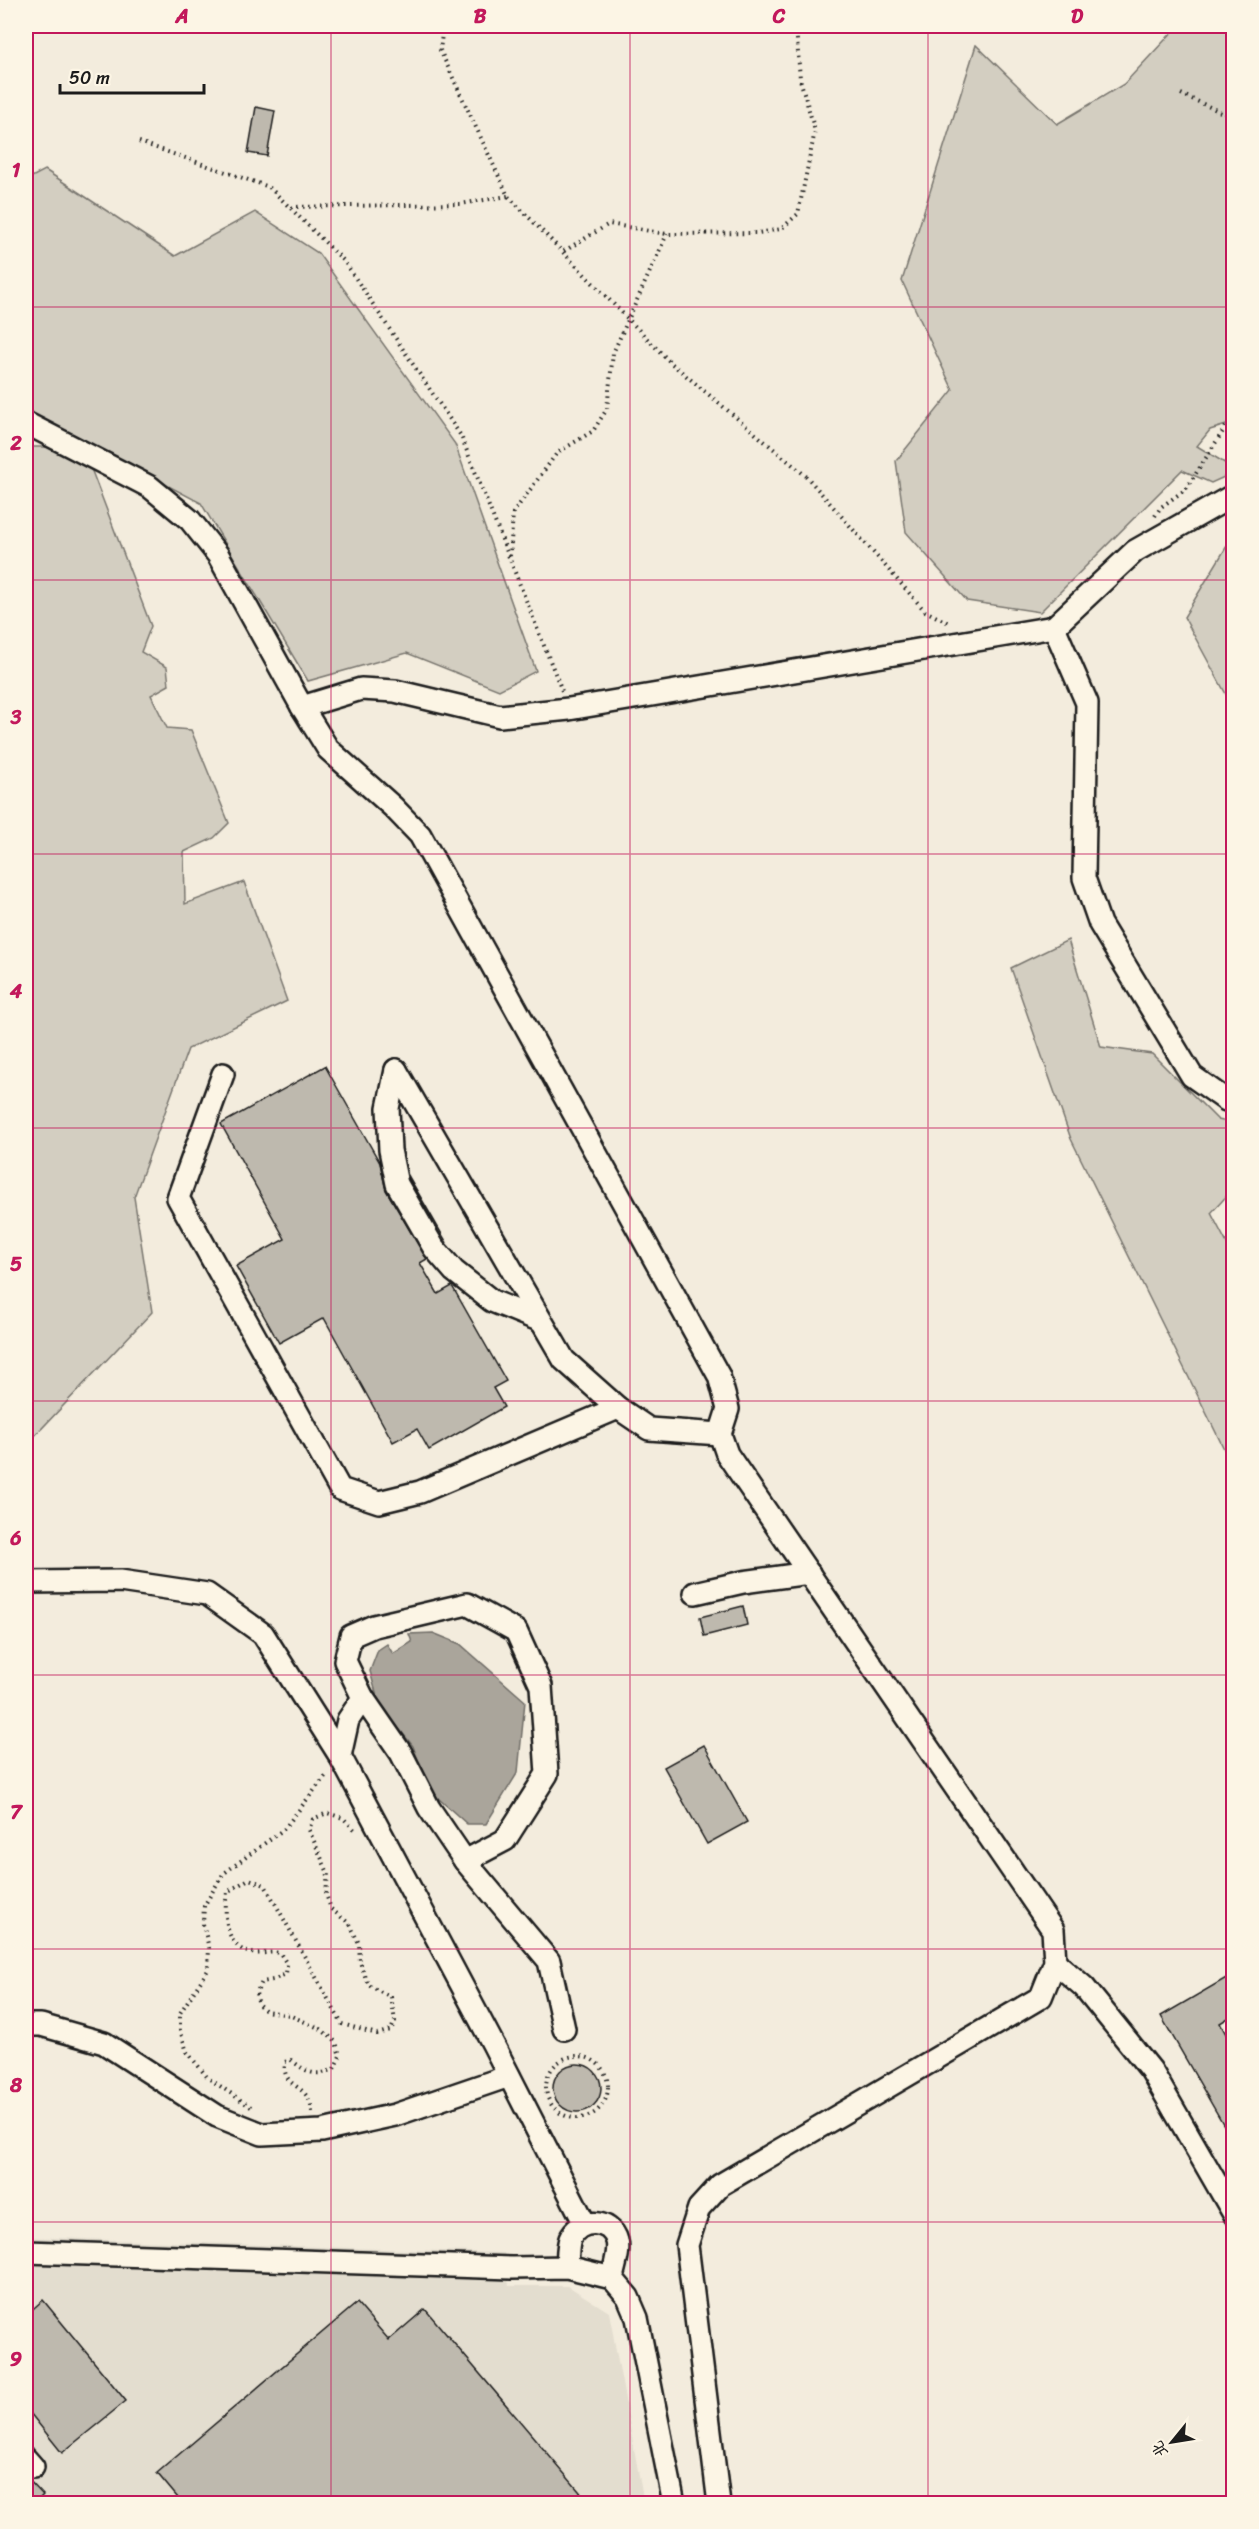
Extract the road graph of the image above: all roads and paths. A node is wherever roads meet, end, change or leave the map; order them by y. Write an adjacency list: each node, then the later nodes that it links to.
1 (443, 26): 6 (path)
2 (796, 26): 8 (path)
3 (1181, 94): 4 (path)
4 (1233, 118)
5 (139, 142): 7 (path)
6 (508, 196): 7 (path); 9 (path)
7 (290, 207): 15 (path)
8 (667, 234): 9 (path); 10 (path)
9 (564, 251): 10 (path)
10 (629, 317): 15 (path); 16 (path)
11 (1233, 414): 14 (path)
12 (26, 423): 18 (street)
13 (1233, 495): 14 (street)
14 (1135, 551): 17 (street)
15 (510, 560): 19 (path)
16 (953, 625)
17 (1054, 627): 19 (street); 21 (street)
18 (302, 707): 19 (street); 24 (street)
19 (569, 709)
20 (223, 1074): 23 (street)
21 (1233, 1102)
22 (541, 1321): 22 (street); 23 (street)
23 (618, 1408): 24 (street)
24 (720, 1434): 25 (street)
25 (809, 1573): 27 (street); 32 (street)
26 (26, 1582): 29 (street)
27 (695, 1593)
28 (363, 1698): 29 (street); 31 (street); 31 (street)
29 (340, 1756): 36 (street); 37 (path)
30 (360, 1835): 38 (path)
31 (465, 1860): 34 (street)
32 (1055, 1962): 39 (street); 45 (street)
33 (26, 2025): 36 (street)
34 (564, 2029)
35 (560, 2061): 35 (path)
36 (509, 2076): 40 (street)
37 (256, 2110)
38 (306, 2120)
39 (1233, 2214)
40 (585, 2224): 42 (street); 43 (street)
41 (26, 2252): 42 (street)
42 (567, 2267): 43 (street)
43 (612, 2278): 44 (street)
44 (674, 2504)
45 (719, 2504)

